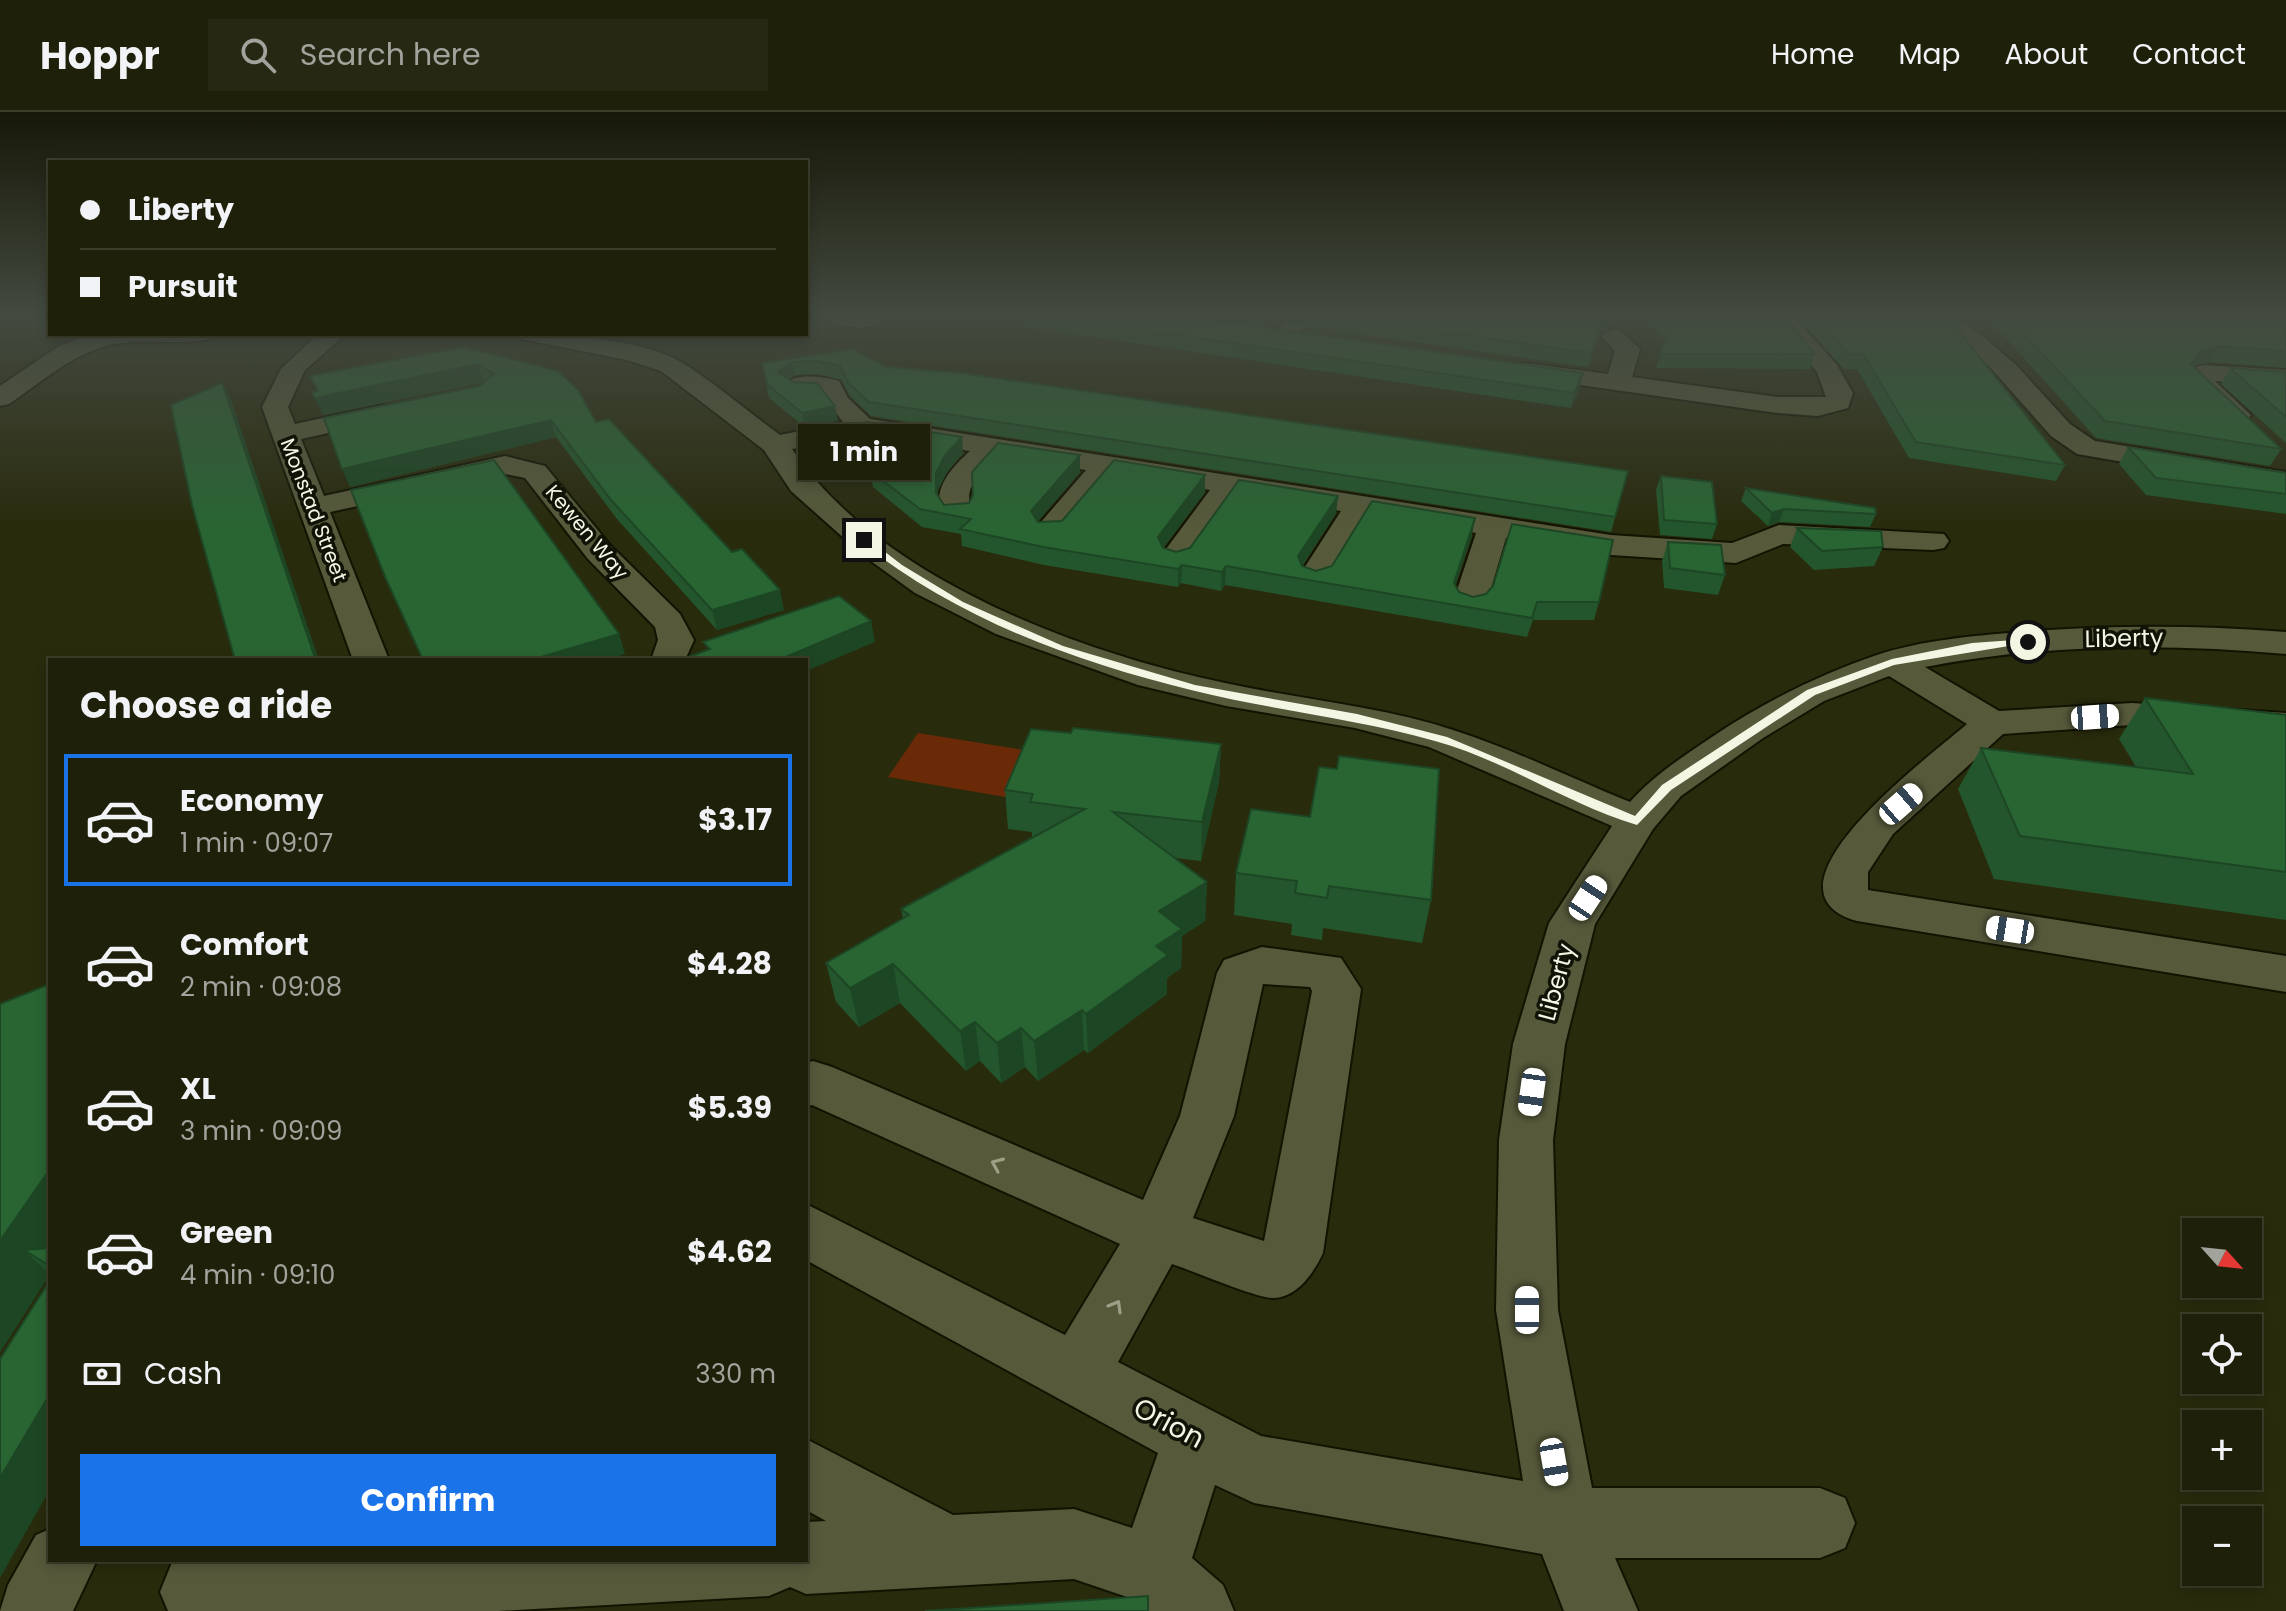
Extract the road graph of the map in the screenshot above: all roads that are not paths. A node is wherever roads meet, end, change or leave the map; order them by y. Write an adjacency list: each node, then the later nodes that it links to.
1 (280, 387): 11 (street, Monstad Street)
2 (698, 387): 12 (street)
3 (830, 387): 9 (street)
4 (1647, 387): 5 (street)
5 (1838, 387)
6 (2019, 387): 15 (street)
7 (2206, 387): 10 (street)
8 (407, 408): 11 (street)
9 (862, 426): 12 (street); 13 (street)
10 (2255, 432)
11 (284, 435): 18 (street, Monstad Street)
12 (775, 445): 34 (street)
13 (992, 447): 14 (street); 19 (street)
14 (1106, 465): 16 (street); 21 (street)
15 (2286, 481)
16 (1229, 485): 17 (street); 23 (street)
17 (1359, 506): 20 (street); 24 (street)
18 (314, 507): 28 (street, Monstad Street); 29 (street, Kewen Way)
19 (957, 513)
20 (1493, 528): 22 (street); 25 (street)
21 (1050, 530)
22 (1933, 541)
23 (1176, 557)
24 (1315, 576)
25 (1470, 602)
26 (2286, 643): 31 (street, Liberty)
27 (713, 645): 30 (street)
28 (370, 658)
29 (667, 658)
30 (669, 658)
31 (1892, 662): 32 (street); 34 (street, Liberty)
32 (1992, 723): 33 (street); 35 (street)
33 (2286, 725)
34 (1637, 821): 42 (street, Liberty)
35 (2286, 974)
36 (808, 1085): 38 (street, one-way to 36)
37 (808, 1231): 39 (street, Orion)
38 (1158, 1233): 38 (street); 39 (street, one-way to 38)
39 (1077, 1374): 40 (street, Orion)
40 (1197, 1438): 42 (street, Orion); 49 (street)
41 (808, 1474): 44 (street)
42 (1564, 1523): 43 (street, Orion); 51 (street, Liberty)
43 (1820, 1523)
44 (947, 1550): 45 (street); 49 (street)
45 (808, 1558)
46 (60, 1562): 50 (street)
47 (209, 1562): 48 (street)
48 (733, 1562)
49 (1175, 1591)
50 (34, 1611)
51 (1601, 1611)

